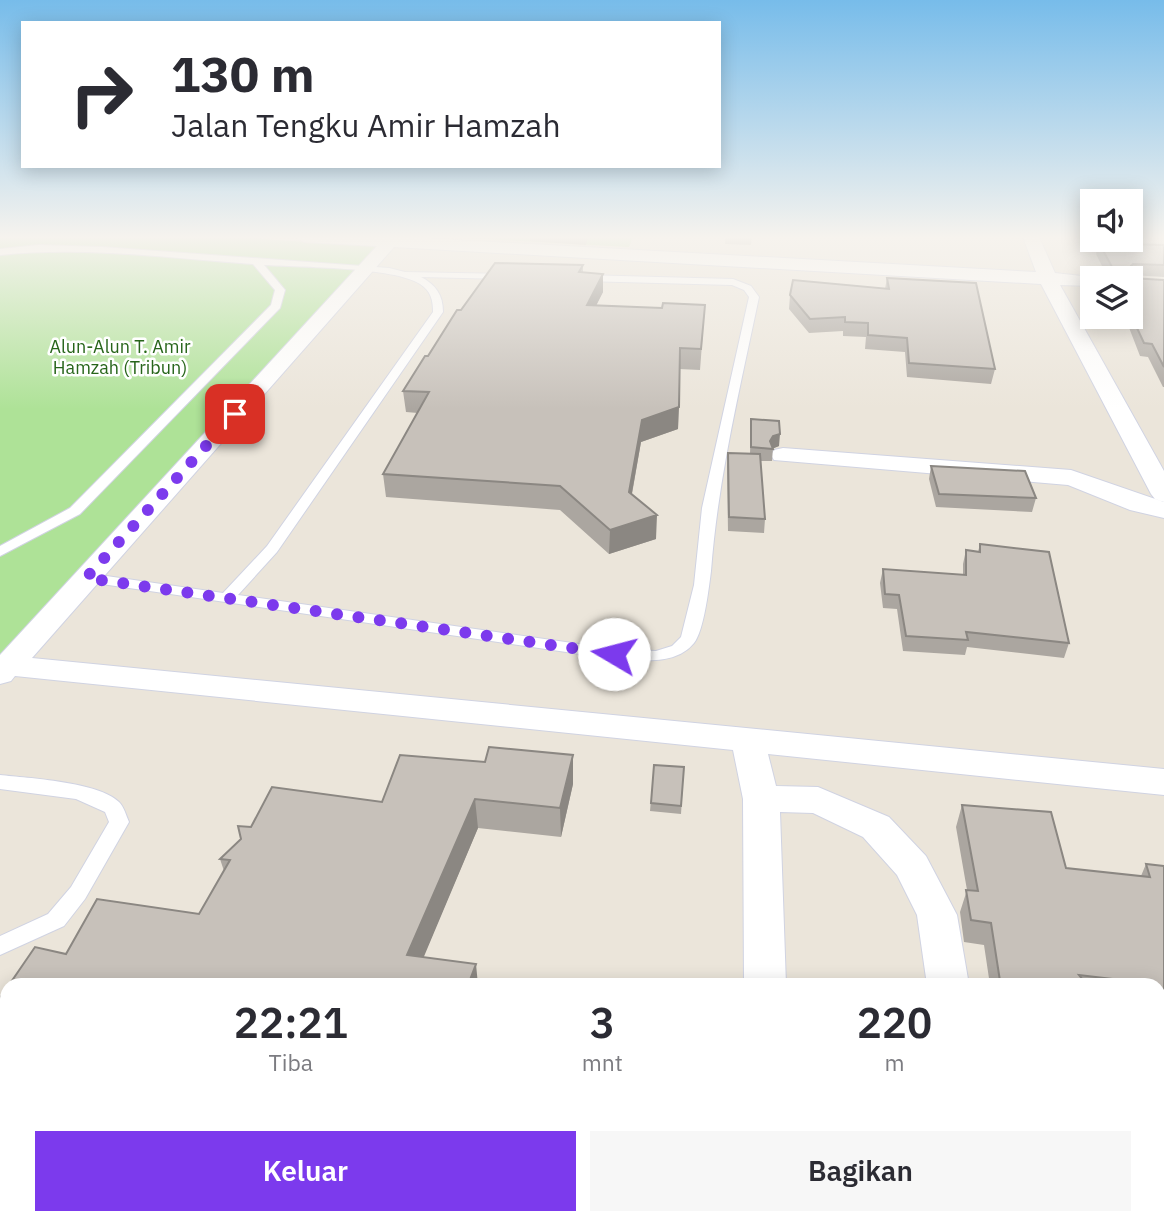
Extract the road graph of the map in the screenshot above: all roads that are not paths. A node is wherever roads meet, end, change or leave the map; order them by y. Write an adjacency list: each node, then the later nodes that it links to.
1 (279, 294): 9 (lane)
2 (343, 294): 10 (street)
3 (435, 294): 11 (lane)
4 (752, 294): 11 (lane)
5 (1056, 294): 7 (street)
6 (783, 455): 8 (street)
7 (1164, 494)
8 (1164, 510)
9 (0, 552)
10 (86, 578): 11 (lane); 12 (street)
11 (226, 599)
12 (3, 668): 13 (street)
13 (748, 740): 15 (street); 16 (street)
14 (0, 782): 17 (lane)
15 (1164, 782)
16 (761, 799): 18 (street); 19 (street)
17 (0, 946)
18 (765, 978)
19 (947, 978)

